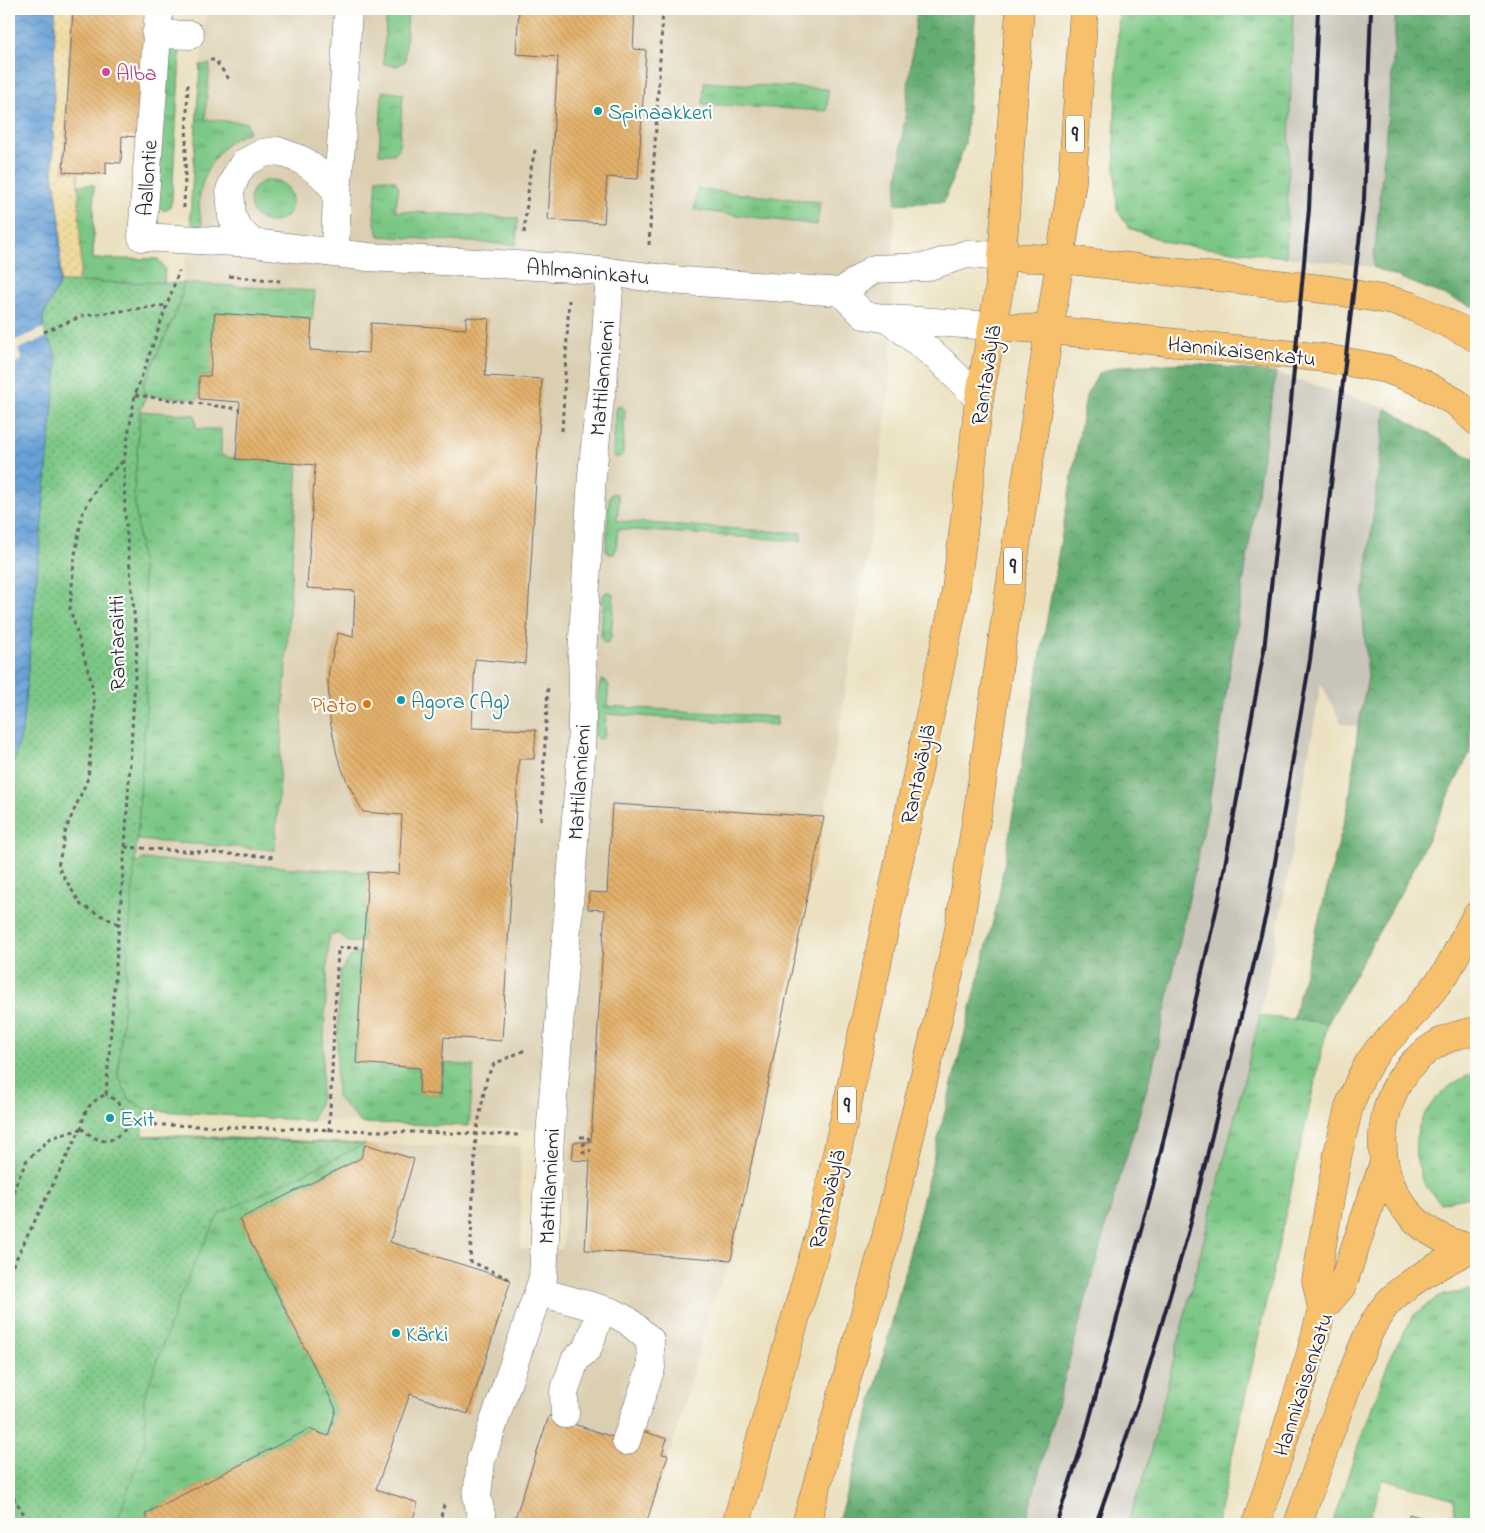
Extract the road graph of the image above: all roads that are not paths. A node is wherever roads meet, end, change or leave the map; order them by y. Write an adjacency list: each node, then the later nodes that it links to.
1 (348, 9): 6 (street)
2 (1020, 9): 9 (main road, Rantaväylä / 9)
3 (1084, 9): 10 (main road, 9)
4 (157, 22): 5 (street); 7 (street, Aallontie)
5 (189, 47)
6 (337, 192): 7 (street); 8 (street)
7 (253, 243): 8 (street, Ahlmaninkatu)
8 (335, 252): 11 (street, Ahlmaninkatu)
9 (1002, 257): 10 (main road); 12 (street); 14 (main road, Rantaväylä / 9)
10 (1060, 259): 15 (main road, 9); 16 (main road)
11 (610, 272): 12 (street, Ahlmaninkatu); 23 (street, Mattilanniemi)
12 (841, 292): 13 (street)
13 (888, 319): 14 (street); 17 (street)
14 (992, 326): 15 (main road, Hannikaisenkatu); 17 (main road, Rantaväylä / 9)
15 (1049, 330): 18 (main road, Hannikaisenkatu); 30 (main road, 9)
16 (1476, 338)
17 (979, 399): 29 (main road, Rantaväylä / 9)
18 (1476, 420)
19 (1476, 916): 24 (main road)
20 (1475, 1030): 21 (main road)
21 (1384, 1162): 22 (main road); 24 (main road, Hannikaisenkatu)
22 (1474, 1248): 32 (main road, Hannikaisenkatu)
23 (528, 1287): 25 (street); 28 (street, Mattilanniemi)
24 (1322, 1309): 31 (main road, Hannikaisenkatu)
25 (601, 1310): 26 (street); 27 (street)
26 (588, 1348)
27 (626, 1441)
28 (483, 1524)
29 (736, 1524)
30 (806, 1524)
31 (1256, 1524)
32 (1298, 1524)

